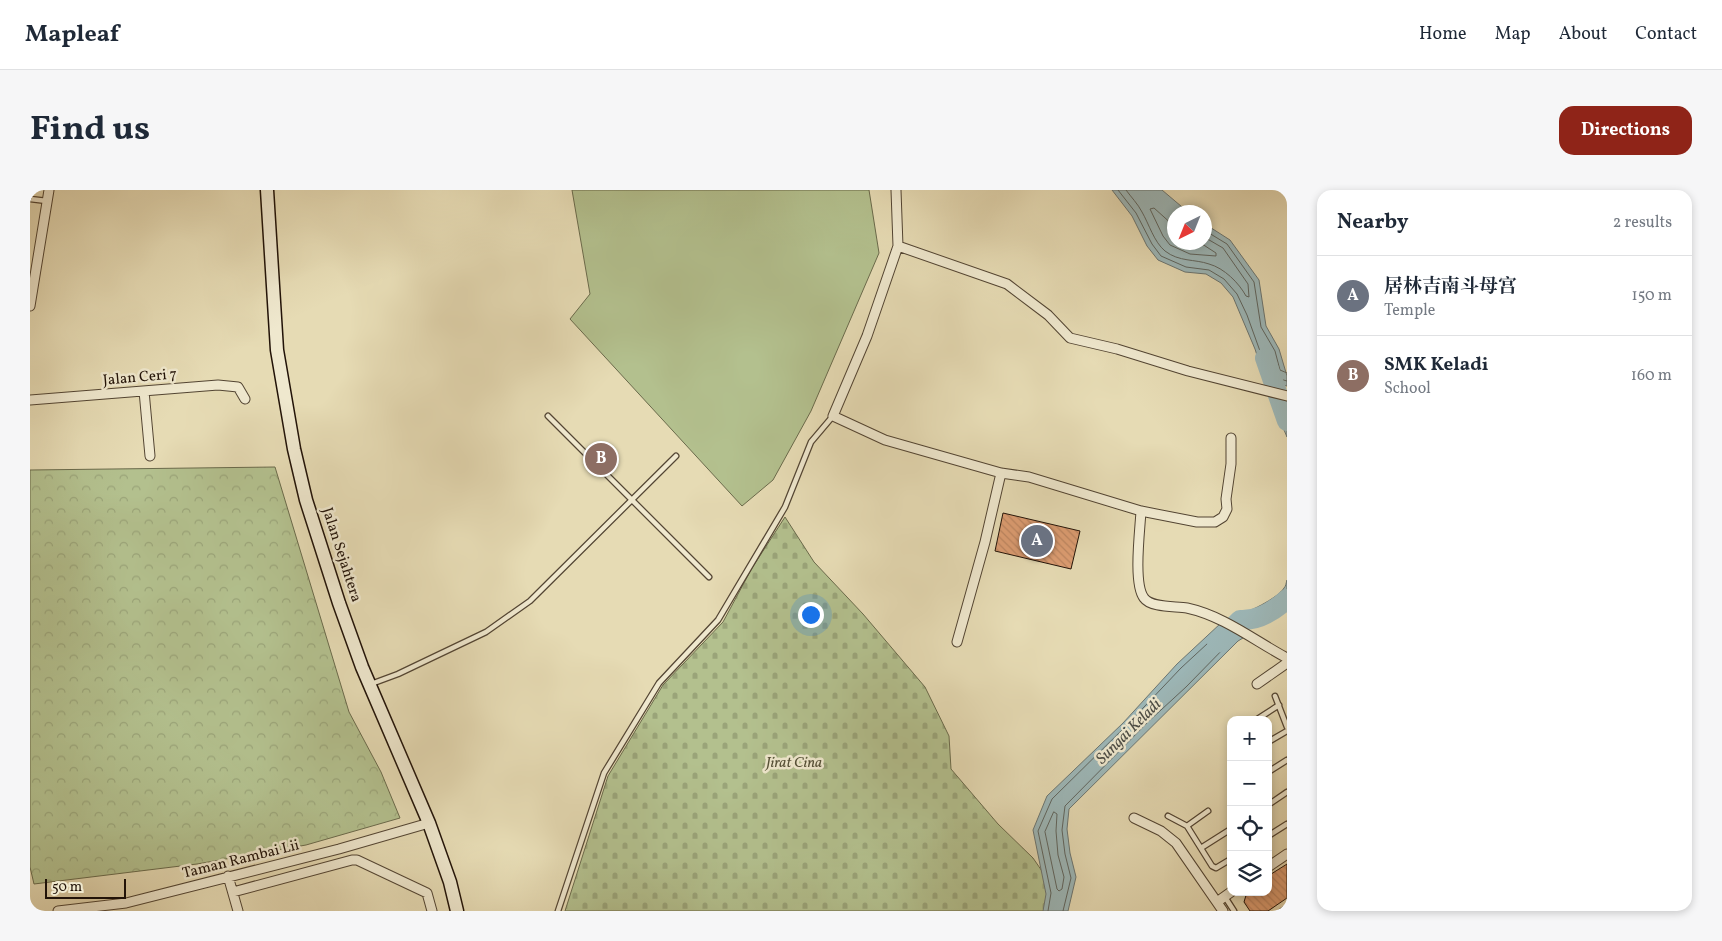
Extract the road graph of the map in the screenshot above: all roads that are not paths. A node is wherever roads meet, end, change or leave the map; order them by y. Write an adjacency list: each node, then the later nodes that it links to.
1 (49, 190): 5 (street)
2 (267, 190): 26 (street, Jalan Sejahtera)
3 (896, 190): 6 (street)
4 (30, 199): 5 (lane)
5 (48, 201): 7 (street)
6 (898, 246): 10 (street); 14 (street)
7 (34, 252): 8 (street)
8 (30, 306)
9 (144, 391): 11 (street, Jalan Ceri 7); 12 (street, Jalan Ceri 7); 16 (street)
10 (1287, 396)
11 (245, 399)
12 (30, 400)
13 (548, 416): 19 (lane)
14 (833, 416): 18 (street); 56 (lane)
15 (1231, 438): 20 (street)
16 (150, 456)
17 (676, 456): 19 (lane)
18 (1001, 473): 20 (street); 22 (street)
19 (632, 499): 21 (lane); 26 (lane)
20 (1141, 511): 23 (street)
21 (709, 577)
22 (957, 642)
23 (1287, 658)
24 (1287, 663): 25 (street)
25 (1257, 684)
26 (369, 685): 39 (street, Jalan Sejahtera)
27 (1275, 696): 28 (lane)
28 (1279, 706): 29 (lane); 30 (lane)
29 (1263, 716)
30 (1287, 729): 31 (lane)
31 (1272, 739)
32 (1287, 760): 33 (lane)
33 (1272, 769)
34 (1287, 792): 35 (lane)
35 (1272, 802)
36 (1208, 811): 41 (lane)
37 (1168, 816): 41 (lane)
38 (1134, 818): 50 (street)
39 (429, 824): 48 (street, Taman Rambai Lii); 55 (street, Jalan Sejahtera)
40 (1287, 824): 43 (lane)
41 (1187, 826): 44 (lane)
42 (1227, 832): 44 (lane)
43 (1272, 833)
44 (1201, 848): 46 (lane)
45 (1287, 854): 47 (street)
46 (1227, 861)
47 (1272, 864)
48 (228, 876): 49 (street); 52 (street, Taman Rambai Lii)
49 (233, 892): 53 (street); 54 (street)
50 (1224, 897): 57 (street); 58 (lane)
51 (1287, 908): 59 (lane)
52 (58, 911)
53 (238, 911)
54 (432, 911)
55 (457, 911)
56 (558, 911)
57 (1223, 911)
58 (1234, 911)
59 (1282, 911)

